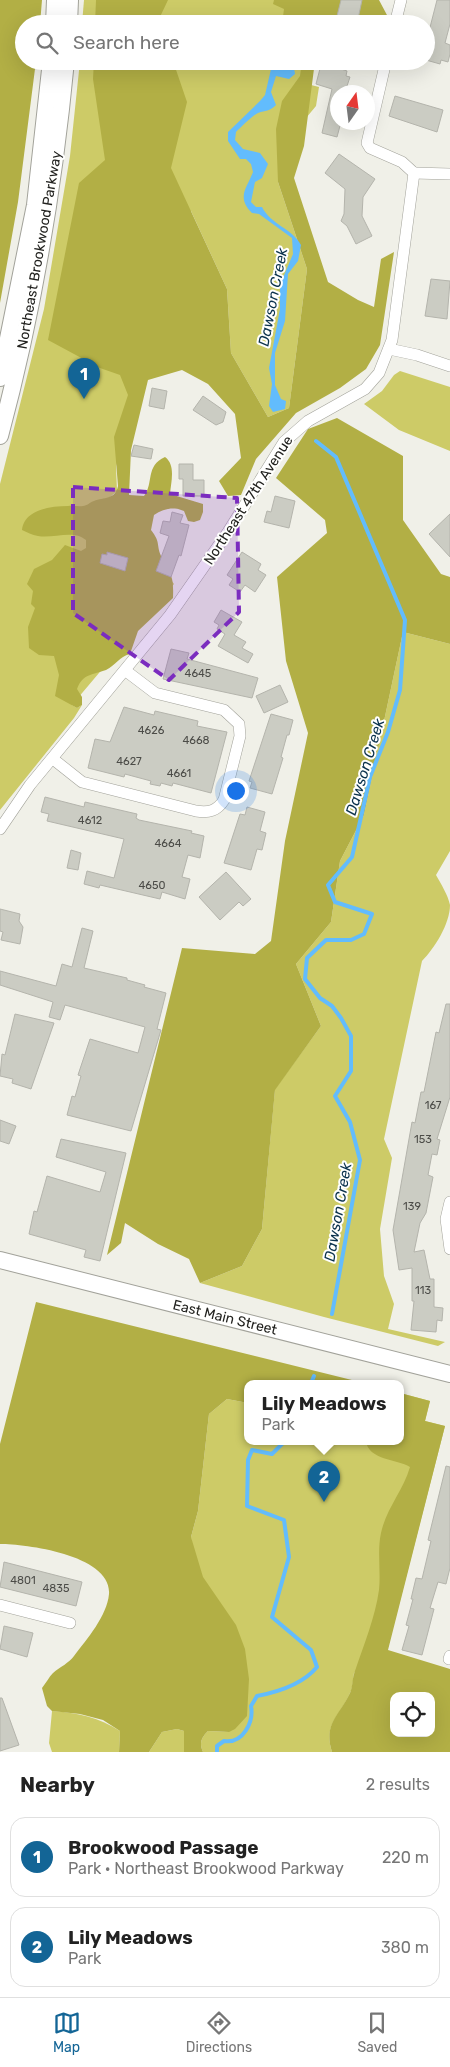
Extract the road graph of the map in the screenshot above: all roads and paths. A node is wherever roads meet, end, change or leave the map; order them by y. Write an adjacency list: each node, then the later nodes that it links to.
1 (55, 0): 4 (main road)
2 (70, 0): 5 (main road)
3 (401, 0): 6 (street)
4 (54, 15)
5 (69, 15)
6 (397, 15)
7 (50, 70): 14 (main road, Northeast Brookwood Parkway)
8 (65, 70): 15 (main road, Northeast Brookwood Parkway)
9 (384, 70): 10 (street)
10 (414, 173): 11 (street); 12 (street, Northeast 47th Avenue)
11 (450, 174)
12 (389, 349): 13 (street); 16 (street, Northeast 47th Avenue)
13 (450, 366)
14 (0, 378)
15 (0, 436)
16 (126, 671): 17 (street, Northeast 47th Avenue); 17 (street)
17 (53, 759): 18 (street, Northeast 47th Avenue)
18 (0, 829)
19 (450, 1202): 20 (street)
20 (450, 1249)
21 (0, 1260): 22 (main road, East Main Street)
22 (450, 1374)
23 (0, 1605): 24 (street)
24 (70, 1623)

